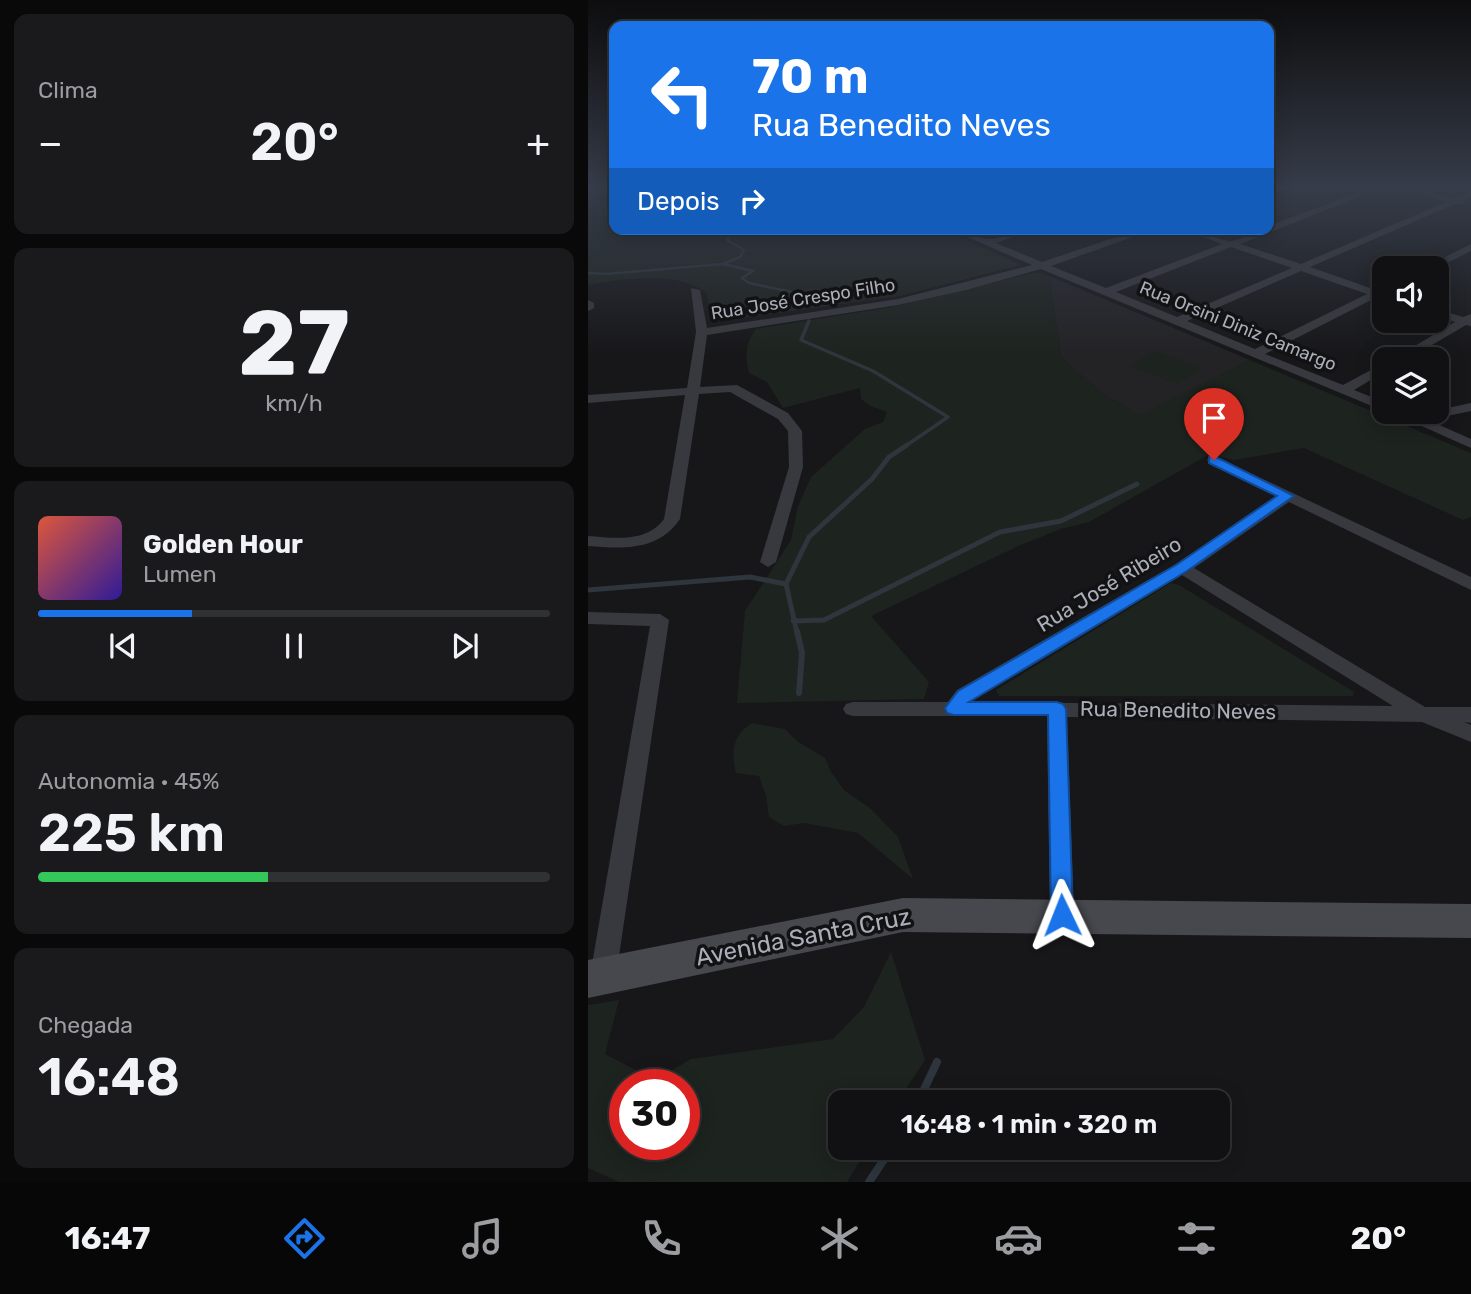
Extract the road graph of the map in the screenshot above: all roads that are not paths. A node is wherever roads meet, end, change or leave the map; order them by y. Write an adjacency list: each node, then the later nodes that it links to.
1 (988, 244): 7 (street, Rua Orsini Diniz Camargo)
2 (1107, 244): 7 (street, Rua José Crespo Filho)
3 (1231, 244): 8 (street); 11 (street)
4 (1355, 244): 8 (street)
5 (1471, 247): 6 (street)
6 (1449, 258)
7 (1042, 267): 11 (street, Rua Orsini Diniz Camargo); 16 (street, Rua José Crespo Filho)
8 (1300, 268): 10 (street); 15 (street)
9 (695, 290): 16 (street)
10 (1372, 290)
11 (1106, 292): 15 (street, Rua Orsini Diniz Camargo)
12 (1372, 298): 18 (street)
13 (1449, 315): 14 (street)
14 (1469, 320): 17 (street)
15 (1176, 322): 18 (street, Rua Orsini Diniz Camargo)
16 (702, 332): 20 (street)
17 (1421, 347)
18 (1255, 354): 21 (street, Rua Orsini Diniz Camargo)
19 (1372, 374): 21 (street)
20 (692, 389): 22 (street); 30 (street); 31 (street)
21 (1344, 390): 23 (street, Rua Orsini Diniz Camargo)
22 (588, 400)
23 (1372, 402)
24 (1471, 407): 25 (street)
25 (1449, 412)
26 (1425, 424): 27 (street)
27 (1471, 444)
28 (1214, 460): 29 (street)
29 (1287, 496): 32 (street, Rua José Ribeiro); 33 (street)
30 (588, 541)
31 (768, 562)
32 (1182, 568): 35 (street, Rua José Ribeiro); 38 (street)
33 (1471, 584)
34 (588, 618): 43 (street)
35 (954, 708): 36 (street, Rua Benedito Neves); 37 (street, Rua Benedito Neves)
36 (853, 709)
37 (1057, 709): 38 (street, Rua Benedito Neves); 41 (street)
38 (1418, 712): 39 (street, Rua Benedito Neves); 40 (street, Rua Benedito Neves)
39 (1471, 715)
40 (1471, 734)
41 (1062, 915): 42 (main road, Avenida Santa Cruz); 43 (main road, Avenida Santa Cruz)
42 (1471, 921)
43 (595, 978)

